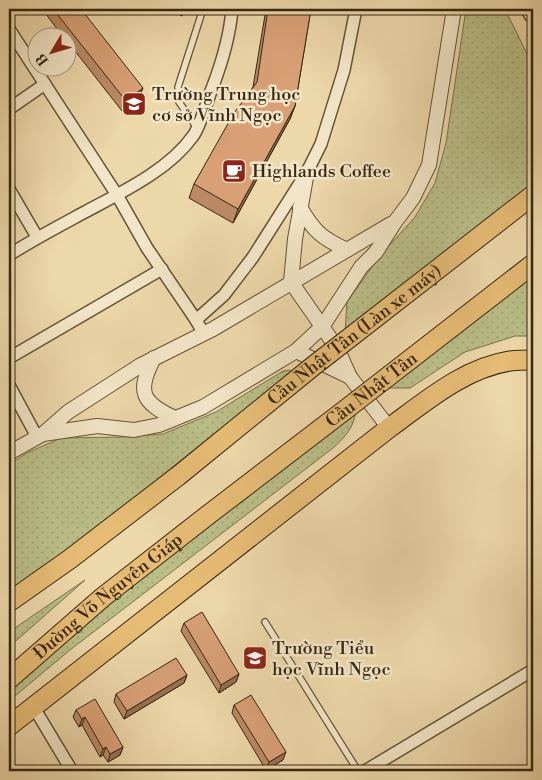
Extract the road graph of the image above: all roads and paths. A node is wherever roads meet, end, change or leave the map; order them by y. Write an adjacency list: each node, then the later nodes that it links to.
1 (201, 9): 10 (lane)
2 (232, 9): 10 (street)
3 (356, 9): 11 (street)
4 (454, 9): 17 (street)
5 (530, 9): 6 (main road)
6 (533, 14)
7 (9, 29): 8 (street)
8 (45, 84): 9 (street); 13 (street)
9 (9, 109)
10 (196, 128): 13 (street)
11 (307, 172): 16 (street); 25 (street)
12 (9, 189): 18 (street)
13 (117, 195): 18 (street); 22 (street)
14 (533, 195): 38 (highway, Cầu Nhật Tân (Làn xe máy), bridge)
15 (533, 204): 38 (highway, bridge)
16 (300, 207): 19 (street); 24 (street)
17 (395, 222): 19 (street); 26 (street)
18 (37, 238): 20 (street)
19 (347, 250): 24 (street)
20 (9, 255)
21 (533, 264): 39 (highway, Cầu Nhật Tân, bridge)
22 (162, 269): 25 (street); 29 (street)
23 (533, 273): 39 (highway, bridge)
24 (291, 282): 26 (street); 27 (street)
25 (196, 320): 27 (street)
26 (322, 327): 28 (street); 32 (street)
27 (204, 334): 30 (street)
28 (296, 351): 32 (street); 34 (street)
29 (9, 358)
30 (154, 358): 34 (street); 36 (street)
31 (533, 360): 35 (highway)
32 (350, 377): 35 (street)
33 (9, 385): 36 (street)
34 (175, 418): 36 (street)
35 (389, 428): 44 (highway)
36 (40, 435): 37 (street)
37 (9, 453)
38 (178, 476): 40 (highway)
39 (208, 514): 43 (highway, Đường Võ Nguyên Giáp)
40 (9, 602)
41 (265, 622): 47 (lane)
42 (533, 670): 48 (street)
43 (9, 679)
44 (33, 706): 45 (highway); 46 (street)
45 (9, 726)
46 (72, 771)
47 (358, 771)
48 (365, 771)

